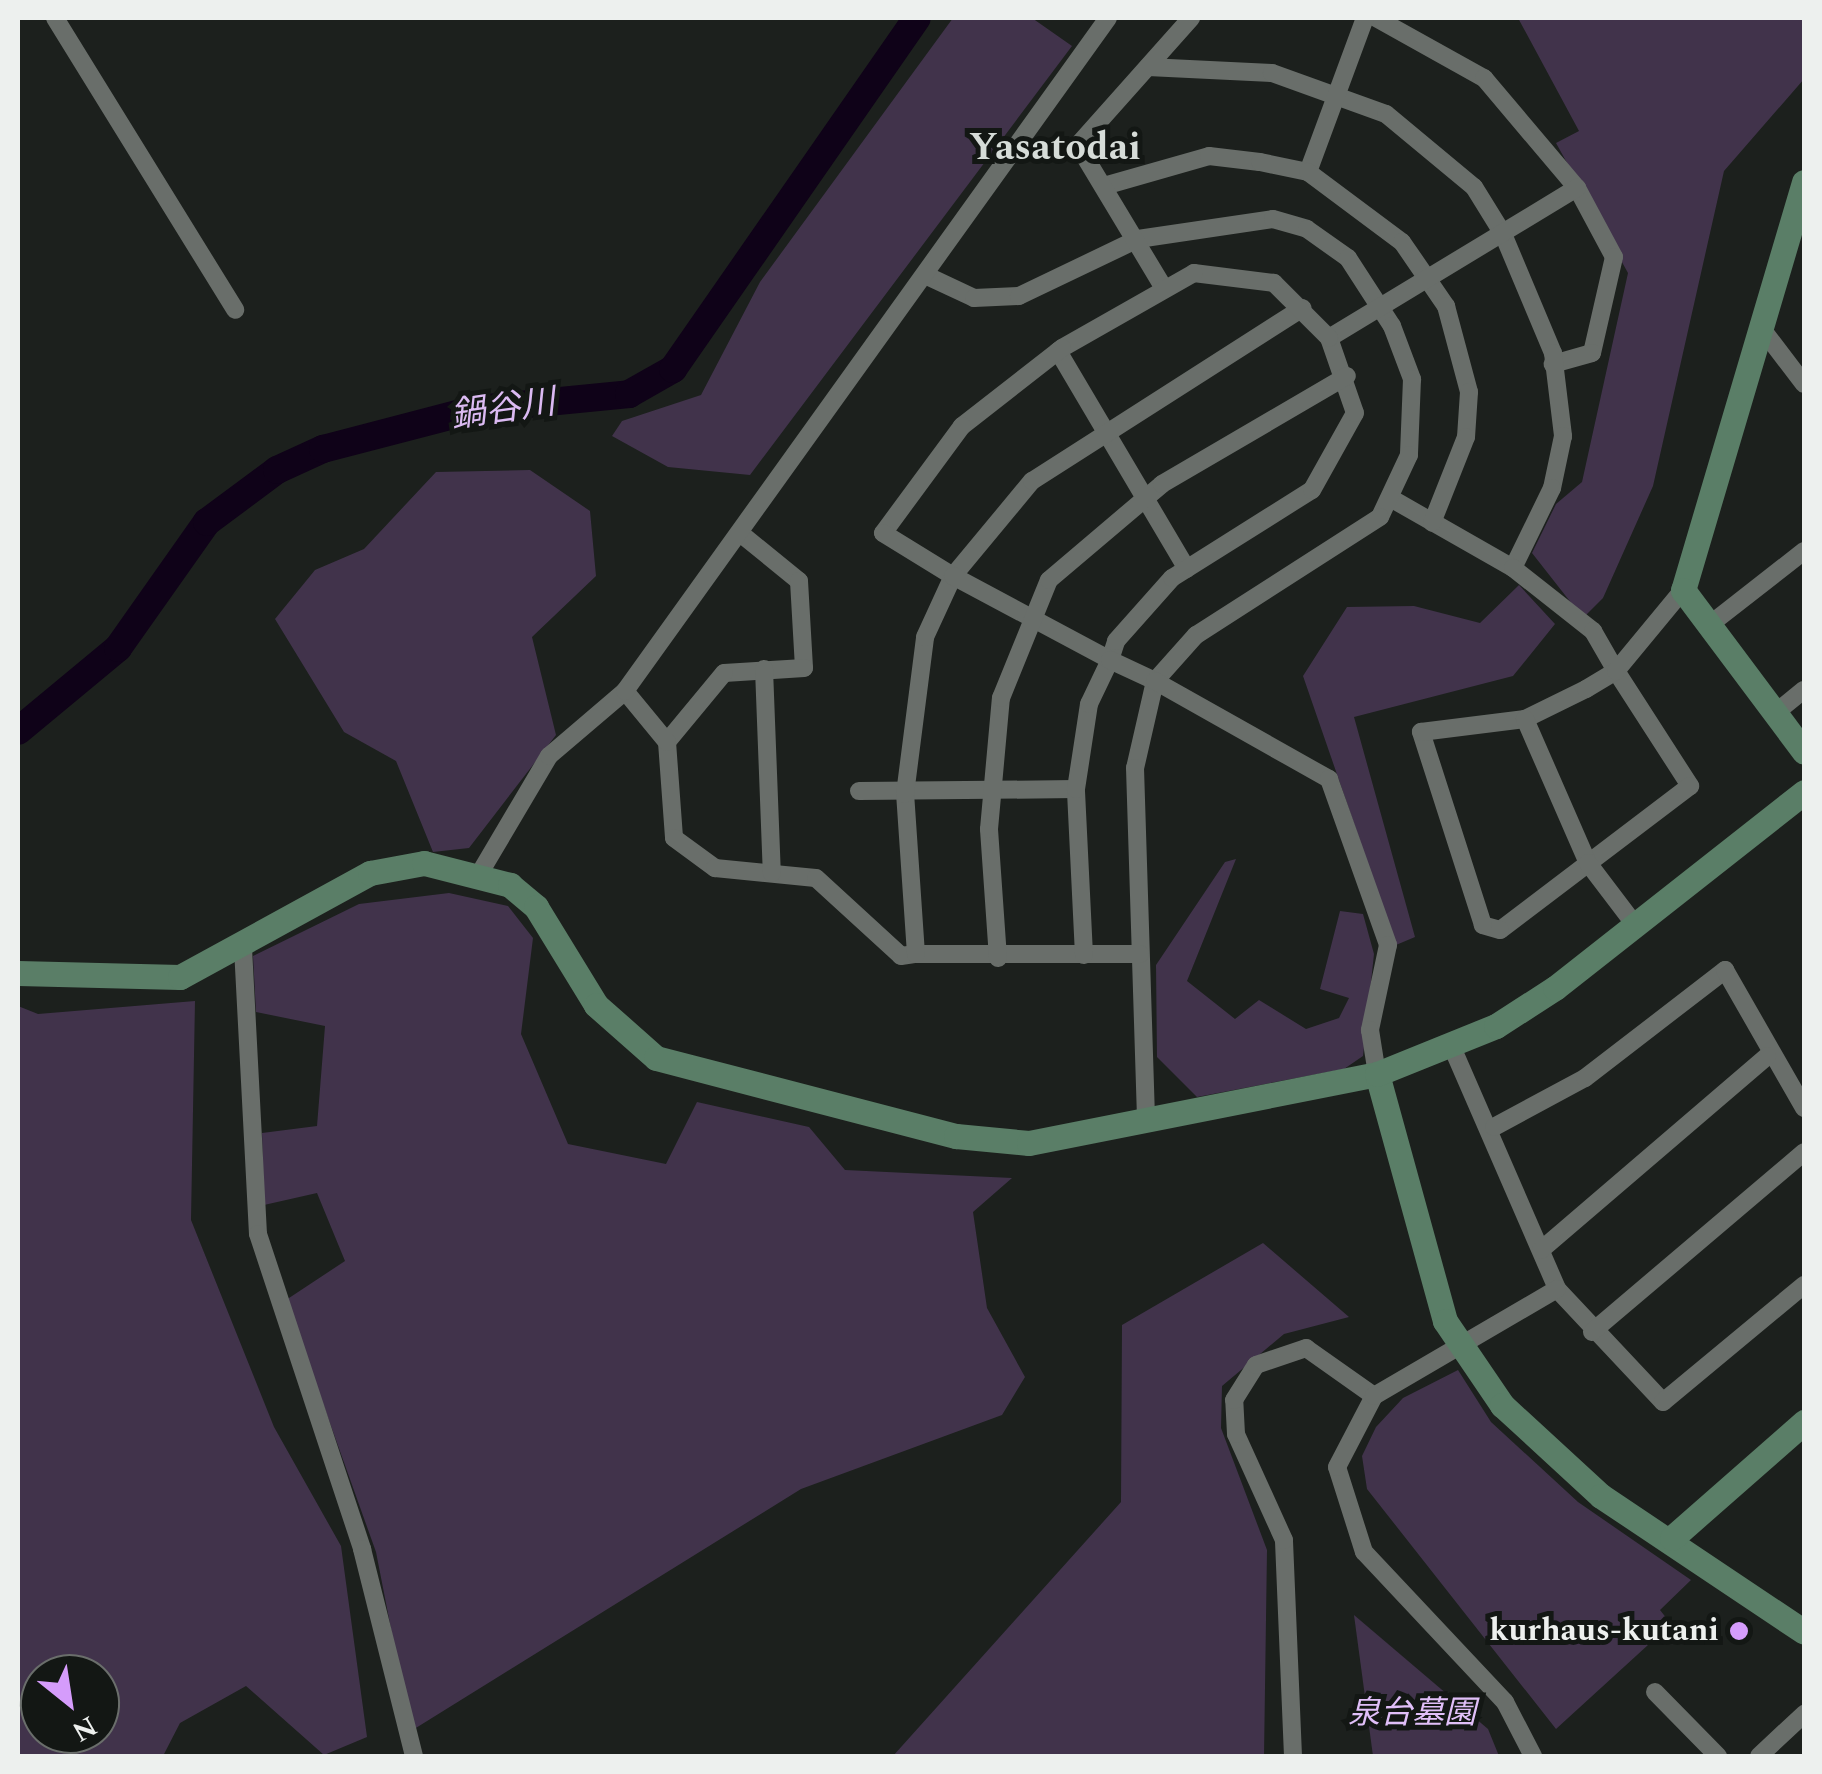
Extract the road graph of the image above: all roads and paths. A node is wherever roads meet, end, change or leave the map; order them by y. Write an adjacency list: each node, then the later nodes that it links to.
1 (55, 18): 19 (street)
2 (1192, 18): 6 (street)
3 (1365, 18): 7 (street)
4 (1376, 18): 11 (street)
5 (1099, 21): 14 (street)
6 (1148, 67): 7 (street); 9 (street)
7 (1336, 93): 8 (street); 12 (street)
8 (1308, 172): 9 (street); 15 (street)
9 (1104, 186): 13 (street)
10 (1803, 186): 20 (main road)
11 (1577, 188): 12 (street); 23 (street)
12 (1504, 234): 15 (street); 23 (street)
13 (1138, 238): 14 (street); 16 (street); 17 (street)
14 (925, 275): 30 (street)
15 (1431, 277): 17 (street); 29 (street)
16 (1162, 285): 18 (street); 22 (street)
17 (1382, 306): 21 (street); 28 (street)
18 (1302, 308): 21 (street); 26 (street)
19 (235, 310)
20 (1759, 325): 25 (street); 35 (main road)
21 (1329, 338): 24 (street)
22 (1058, 351): 26 (street); 34 (street)
23 (1553, 364): 32 (street)
24 (1346, 376): 27 (street); 33 (street)
25 (1804, 384)
26 (1105, 430): 27 (street); 34 (street)
27 (1144, 498): 33 (street); 36 (street)
28 (1392, 499): 29 (street); 41 (street)
29 (1432, 523): 32 (street)
30 (740, 534): 39 (street); 43 (street)
31 (1804, 551): 37 (street)
32 (1513, 568): 40 (street)
33 (1187, 569): 38 (street)
34 (953, 576): 36 (street); 52 (street)
35 (1682, 590): 37 (main road); 40 (street)
36 (1029, 615): 38 (street); 50 (street)
37 (1708, 626): 44 (main road)
38 (1110, 660): 41 (street); 48 (street)
39 (764, 669): 46 (street); 55 (street)
40 (1616, 671): 45 (street); 53 (street)
41 (1155, 680): 60 (street); 65 (street)
42 (1804, 690): 44 (street)
43 (624, 691): 46 (street); 54 (street)
44 (1774, 714): 47 (main road)
45 (1525, 719): 53 (street); 53 (street)
46 (667, 742): 55 (street)
47 (1804, 752)
48 (1076, 790): 50 (street); 59 (street)
49 (859, 792): 52 (street)
50 (990, 792): 52 (street); 61 (street)
51 (1804, 792): 56 (main road)
52 (905, 794): 58 (street)
53 (1588, 863): 56 (street)
54 (481, 870): 57 (main road); 67 (main road)
55 (772, 873): 58 (street)
56 (1635, 925): 63 (main road)
57 (243, 948): 62 (main road); 81 (street)
58 (916, 954): 61 (street)
59 (1084, 954): 60 (street); 61 (street)
60 (1140, 954): 67 (street)
61 (998, 958)
62 (18, 973)
63 (1452, 1047): 65 (main road); 68 (street)
64 (1767, 1056): 66 (street); 68 (street); 70 (street)
65 (1378, 1074): 67 (main road); 74 (main road)
66 (1804, 1108)
67 (1146, 1119)
68 (1494, 1128): 70 (street)
69 (1804, 1152): 73 (street)
70 (1541, 1250): 72 (street)
71 (1804, 1285): 73 (street)
72 (1557, 1289): 73 (street); 74 (street)
73 (1592, 1332)
74 (1460, 1344): 75 (street); 77 (main road)
75 (1374, 1396): 82 (street); 83 (street)
76 (1804, 1422): 77 (main road)
77 (1672, 1538): 78 (main road)
78 (1804, 1632)
79 (1655, 1692): 84 (street)
80 (1804, 1714): 85 (street)
81 (414, 1756)
82 (1294, 1756)
83 (1534, 1756)
84 (1718, 1756)
85 (1759, 1756)

